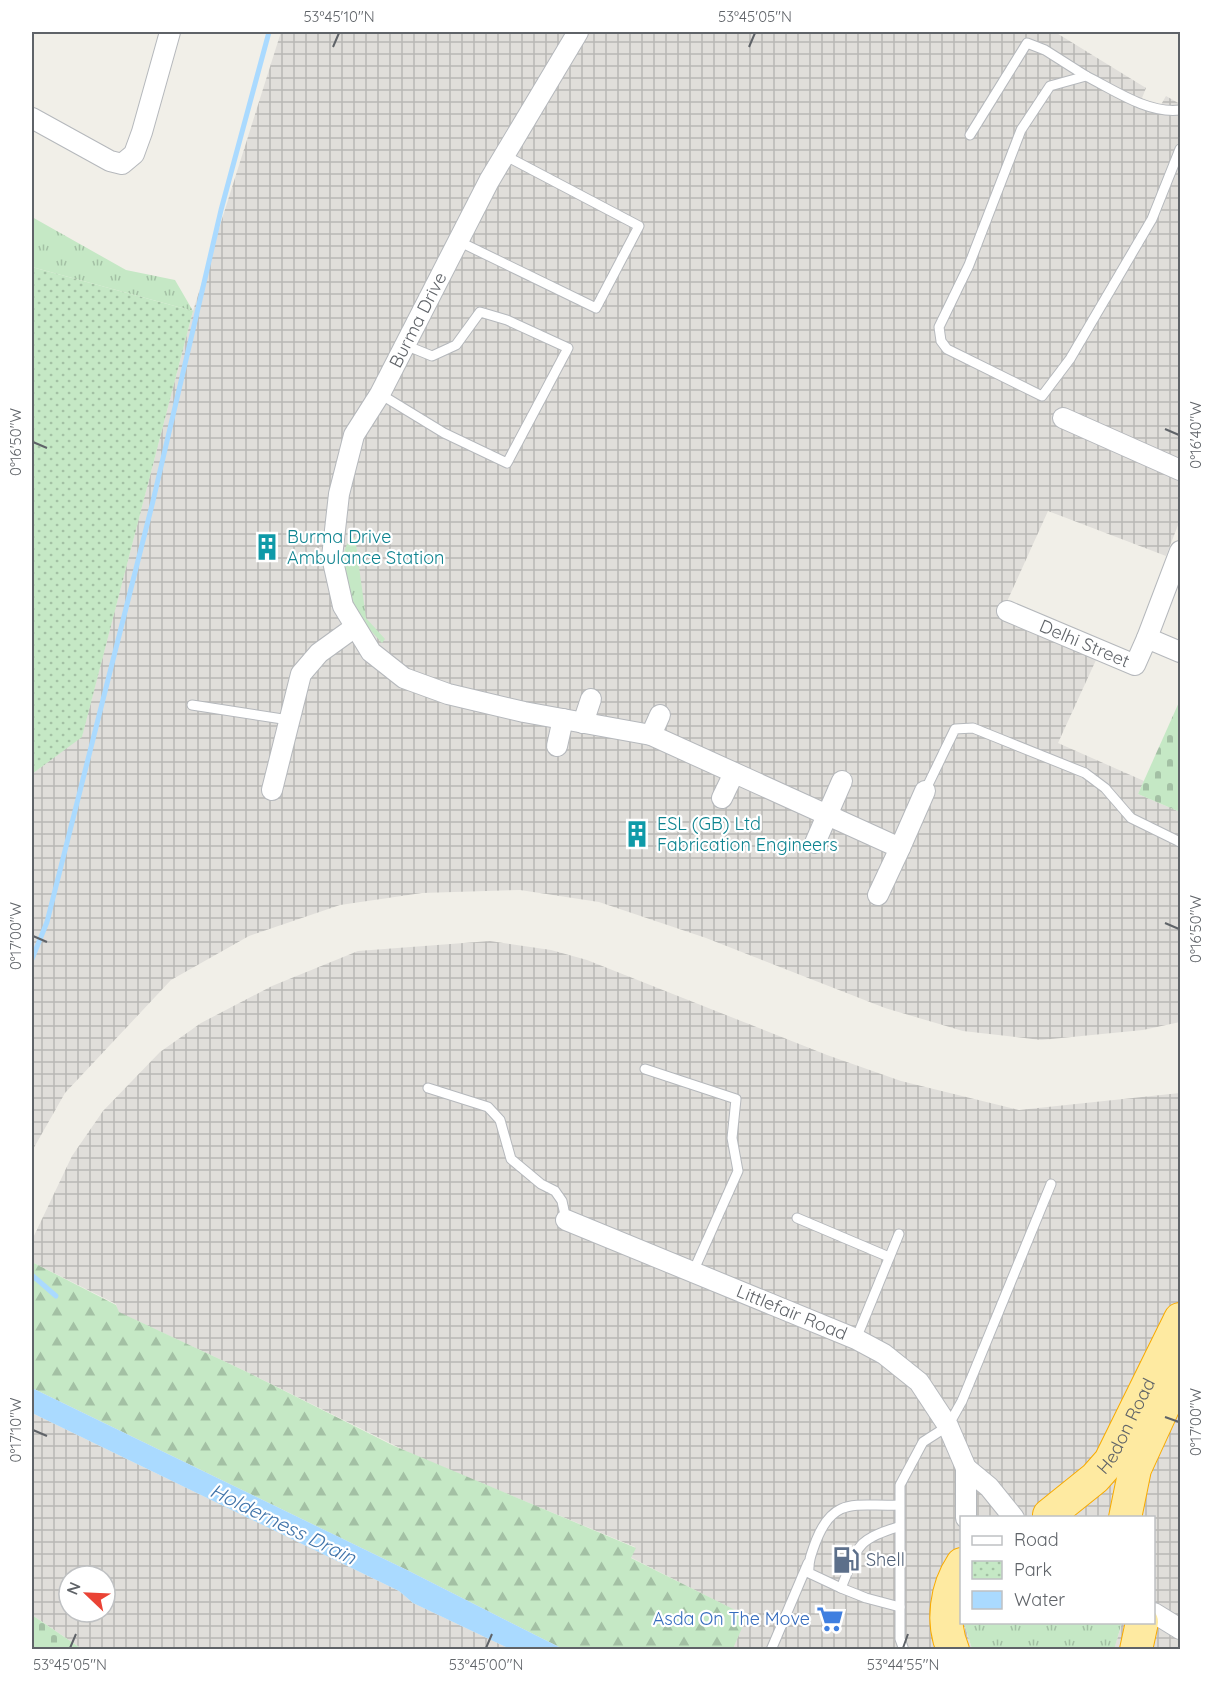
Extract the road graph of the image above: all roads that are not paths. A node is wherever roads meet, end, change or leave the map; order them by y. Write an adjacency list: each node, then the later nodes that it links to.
1 (170, 32): 5 (street)
2 (578, 32): 8 (street, Burma Drive)
3 (1086, 76): 4 (lane); 6 (lane); 7 (lane)
4 (1180, 110)
5 (32, 118)
6 (970, 135)
7 (1180, 149)
8 (504, 155): 9 (street, Burma Drive); 9 (lane)
9 (459, 240): 10 (street, Burma Drive)
10 (405, 345): 11 (street, Burma Drive); 11 (lane)
11 (380, 394): 16 (street, Burma Drive)
12 (1063, 418): 13 (street)
13 (1180, 470)
14 (1180, 551): 17 (street)
15 (1007, 611): 17 (street, Delhi Street)
16 (355, 627): 22 (street, Burma Drive); 23 (street)
17 (1147, 638): 18 (street, Delhi Street)
18 (1180, 652)
19 (591, 699): 24 (street)
20 (192, 705): 23 (lane)
21 (660, 715): 25 (street)
22 (563, 719): 24 (street, Burma Drive); 26 (street)
23 (289, 720): 29 (street)
24 (584, 723): 25 (street, Burma Drive)
25 (651, 735): 27 (street, Burma Drive)
26 (557, 746)
27 (734, 773): 31 (street); 32 (street, Burma Drive)
28 (842, 781): 32 (street)
29 (272, 790)
30 (925, 791): 33 (lane); 35 (street)
31 (722, 798)
32 (827, 815): 34 (street); 35 (street, Burma Drive)
33 (1180, 842)
34 (815, 843)
35 (900, 848): 36 (street)
36 (878, 895)
37 (645, 1068): 44 (lane)
38 (428, 1088): 41 (lane)
39 (1051, 1184): 48 (lane)
40 (797, 1218): 43 (lane)
41 (566, 1220): 44 (street, Littlefair Road)
42 (899, 1234): 43 (lane)
43 (890, 1257): 46 (lane)
44 (693, 1272): 46 (street, Littlefair Road)
45 (1180, 1319): 53 (highway, Hedon Road)
46 (856, 1339): 48 (street, Littlefair Road)
47 (1180, 1371): 54 (highway, Hedon Road)
48 (948, 1426): 49 (street, Littlefair Road); 50 (lane)
49 (966, 1468): 51 (street, Littlefair Road); 52 (street, Littlefair Road)
50 (898, 1505): 55 (lane); 56 (lane)
51 (966, 1516)
52 (1012, 1516)
53 (1048, 1516)
54 (1125, 1516)
55 (898, 1527): 58 (lane); 59 (lane)
56 (808, 1563): 58 (lane); 64 (lane)
57 (960, 1568): 65 (highway)
58 (841, 1588): 59 (lane)
59 (900, 1606): 63 (lane)
60 (1155, 1614): 62 (street)
61 (1142, 1624): 66 (highway)
62 (1180, 1629)
63 (903, 1649)
64 (771, 1650)
65 (953, 1650)
66 (1136, 1650)

